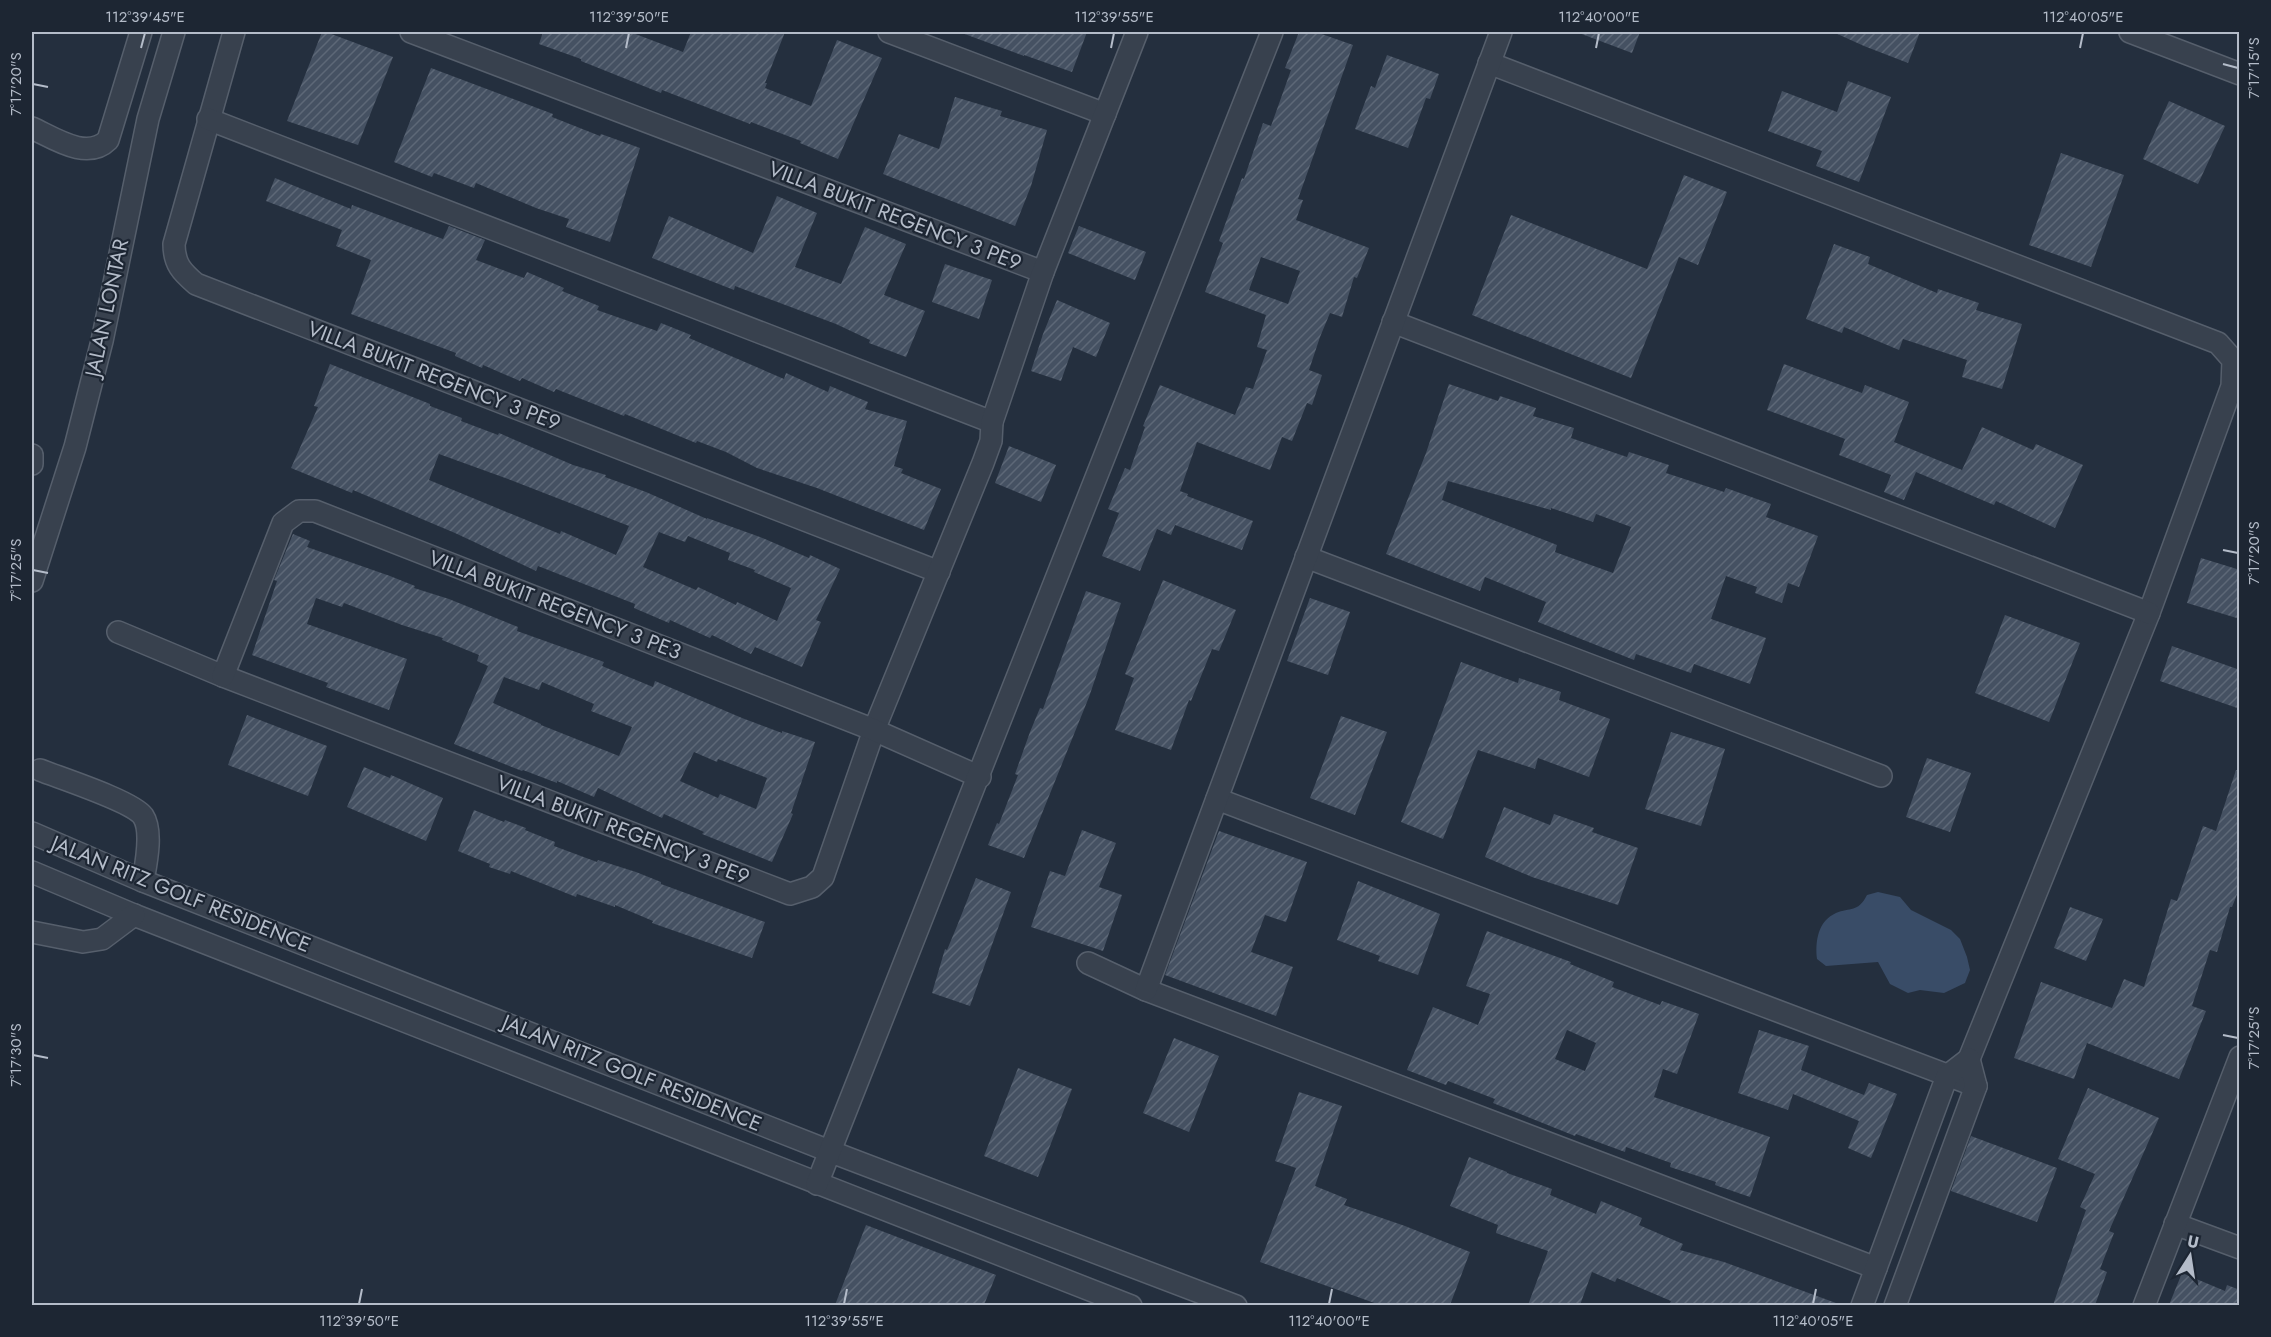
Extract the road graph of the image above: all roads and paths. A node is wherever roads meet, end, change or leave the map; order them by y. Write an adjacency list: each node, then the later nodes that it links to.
1 (141, 32): 14 (street)
2 (174, 32): 22 (street, JALAN LONTAR)
3 (234, 32): 13 (street, VILLA BUKIT REGENCY 3 PE9)
4 (411, 32): 15 (street, VILLA BUKIT REGENCY 3 PE9)
5 (889, 32): 12 (street)
6 (1137, 32): 12 (street, VILLA BUKIT REGENCY 3 PE9)
7 (1272, 32): 29 (street)
8 (1501, 32): 10 (street)
9 (2130, 32): 11 (street)
10 (1489, 63): 16 (street); 23 (street)
11 (2240, 74)
12 (1104, 114): 15 (street, VILLA BUKIT REGENCY 3 PE9)
13 (208, 118): 17 (street); 21 (street, VILLA BUKIT REGENCY 3 PE9)
14 (32, 128)
15 (1043, 272): 17 (street, VILLA BUKIT REGENCY 3 PE9)
16 (1393, 322): 20 (street); 23 (street)
17 (992, 422): 21 (street, VILLA BUKIT REGENCY 3 PE9)
18 (32, 455): 19 (street)
19 (32, 464)
20 (1306, 557): 28 (street); 30 (street)
21 (939, 572): 26 (street, VILLA BUKIT REGENCY 3 PE9)
22 (32, 581)
23 (2149, 613): 39 (street)
24 (117, 632): 25 (street, VILLA BUKIT REGENCY 3 PE9)
25 (223, 676): 26 (street, VILLA BUKIT REGENCY 3 PE3); 26 (street, VILLA BUKIT REGENCY 3 PE9)
26 (874, 730): 29 (street, VILLA BUKIT REGENCY 3 PE3)
27 (40, 770): 33 (street)
28 (1881, 776)
29 (980, 777): 42 (street)
30 (1217, 799): 37 (street); 40 (street)
31 (32, 833): 33 (street, JALAN RITZ GOLF RESIDENCE)
32 (32, 872): 34 (street, JALAN RITZ GOLF RESIDENCE)
33 (143, 881): 42 (street, JALAN RITZ GOLF RESIDENCE)
34 (134, 915): 35 (street); 43 (street, JALAN RITZ GOLF RESIDENCE)
35 (32, 932)
36 (1088, 963): 37 (street)
37 (1146, 990): 46 (street)
38 (2240, 1057): 44 (street)
39 (1969, 1059): 40 (street); 41 (street)
40 (1947, 1076): 41 (street); 46 (street)
41 (1976, 1086): 50 (street)
42 (829, 1151): 43 (street); 48 (street, JALAN RITZ GOLF RESIDENCE)
43 (818, 1184): 47 (street, JALAN RITZ GOLF RESIDENCE)
44 (2175, 1224): 45 (street); 51 (street)
45 (2240, 1248)
46 (1876, 1268): 49 (street)
47 (1131, 1305)
48 (1236, 1305)
49 (1863, 1305)
50 (1895, 1305)
51 (2144, 1305)

